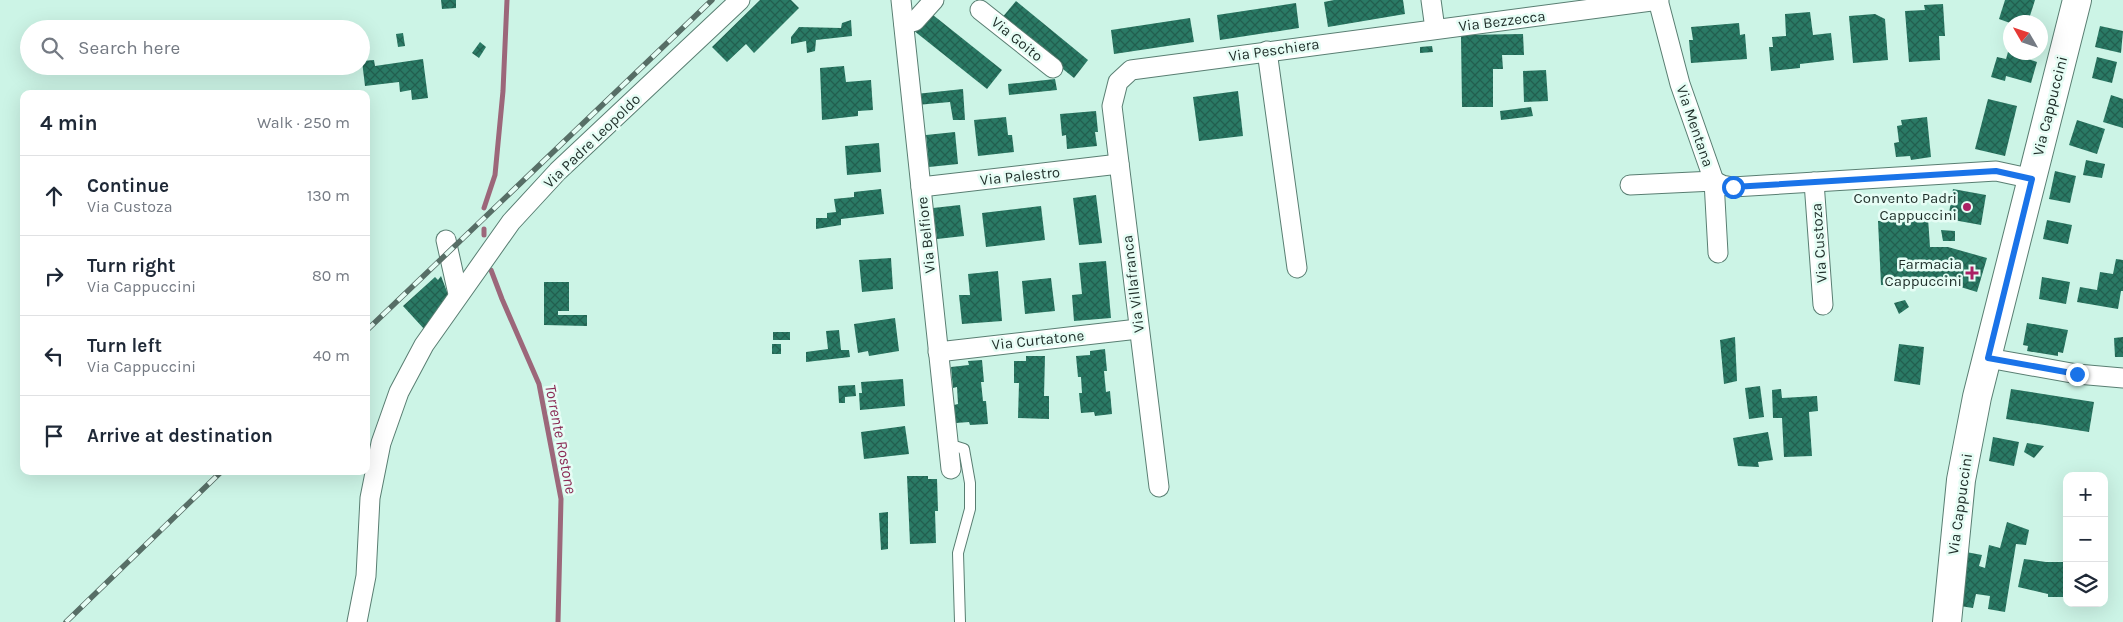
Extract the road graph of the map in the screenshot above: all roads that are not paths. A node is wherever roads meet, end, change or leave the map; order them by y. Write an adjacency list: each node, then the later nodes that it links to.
1 (740, 0): 22 (street, Via Padre Leopoldo)
2 (901, 0): 8 (street, Via Belfiore)
3 (934, 0): 8 (street)
4 (1431, 0): 9 (street)
5 (1659, 0): 9 (street, Via Bezzecca); 15 (street, Via Mentana)
6 (2076, 0): 14 (main road, Via Cappuccini)
7 (979, 3): 11 (street, Via Goito)
8 (904, 24): 18 (street, Via Belfiore)
9 (1435, 29): 10 (street, Via Peschiera)
10 (1268, 51): 12 (street, Via Peschiera); 21 (street)
11 (1053, 68)
12 (1118, 82): 13 (street, Via Villafranca)
13 (1119, 164): 18 (street, Via Palestro); 24 (street, Via Villafranca)
14 (2032, 179): 16 (street, Via Custoza); 26 (main road, Via Cappuccini)
15 (1714, 181): 16 (street, Via Custoza); 17 (street, Via Custoza); 20 (street, Via Mentana)
16 (1814, 182): 23 (street, Via Custoza)
17 (1630, 185)
18 (920, 187): 25 (street, Via Belfiore)
19 (446, 240): 22 (street)
20 (1718, 253)
21 (1297, 268)
22 (458, 294): 31 (street, Via Padre Leopoldo)
23 (1823, 305)
24 (1138, 329): 25 (street, Via Curtatone); 30 (street, Via Villafranca)
25 (938, 352): 28 (street, Via Belfiore)
26 (1988, 358): 27 (street); 33 (main road, Via Cappuccini)
27 (2123, 378)
28 (948, 444): 29 (street, Via Belfiore); 32 (lane)
29 (951, 469)
30 (1159, 487)
31 (357, 622)
32 (960, 622)
33 (1948, 622)

